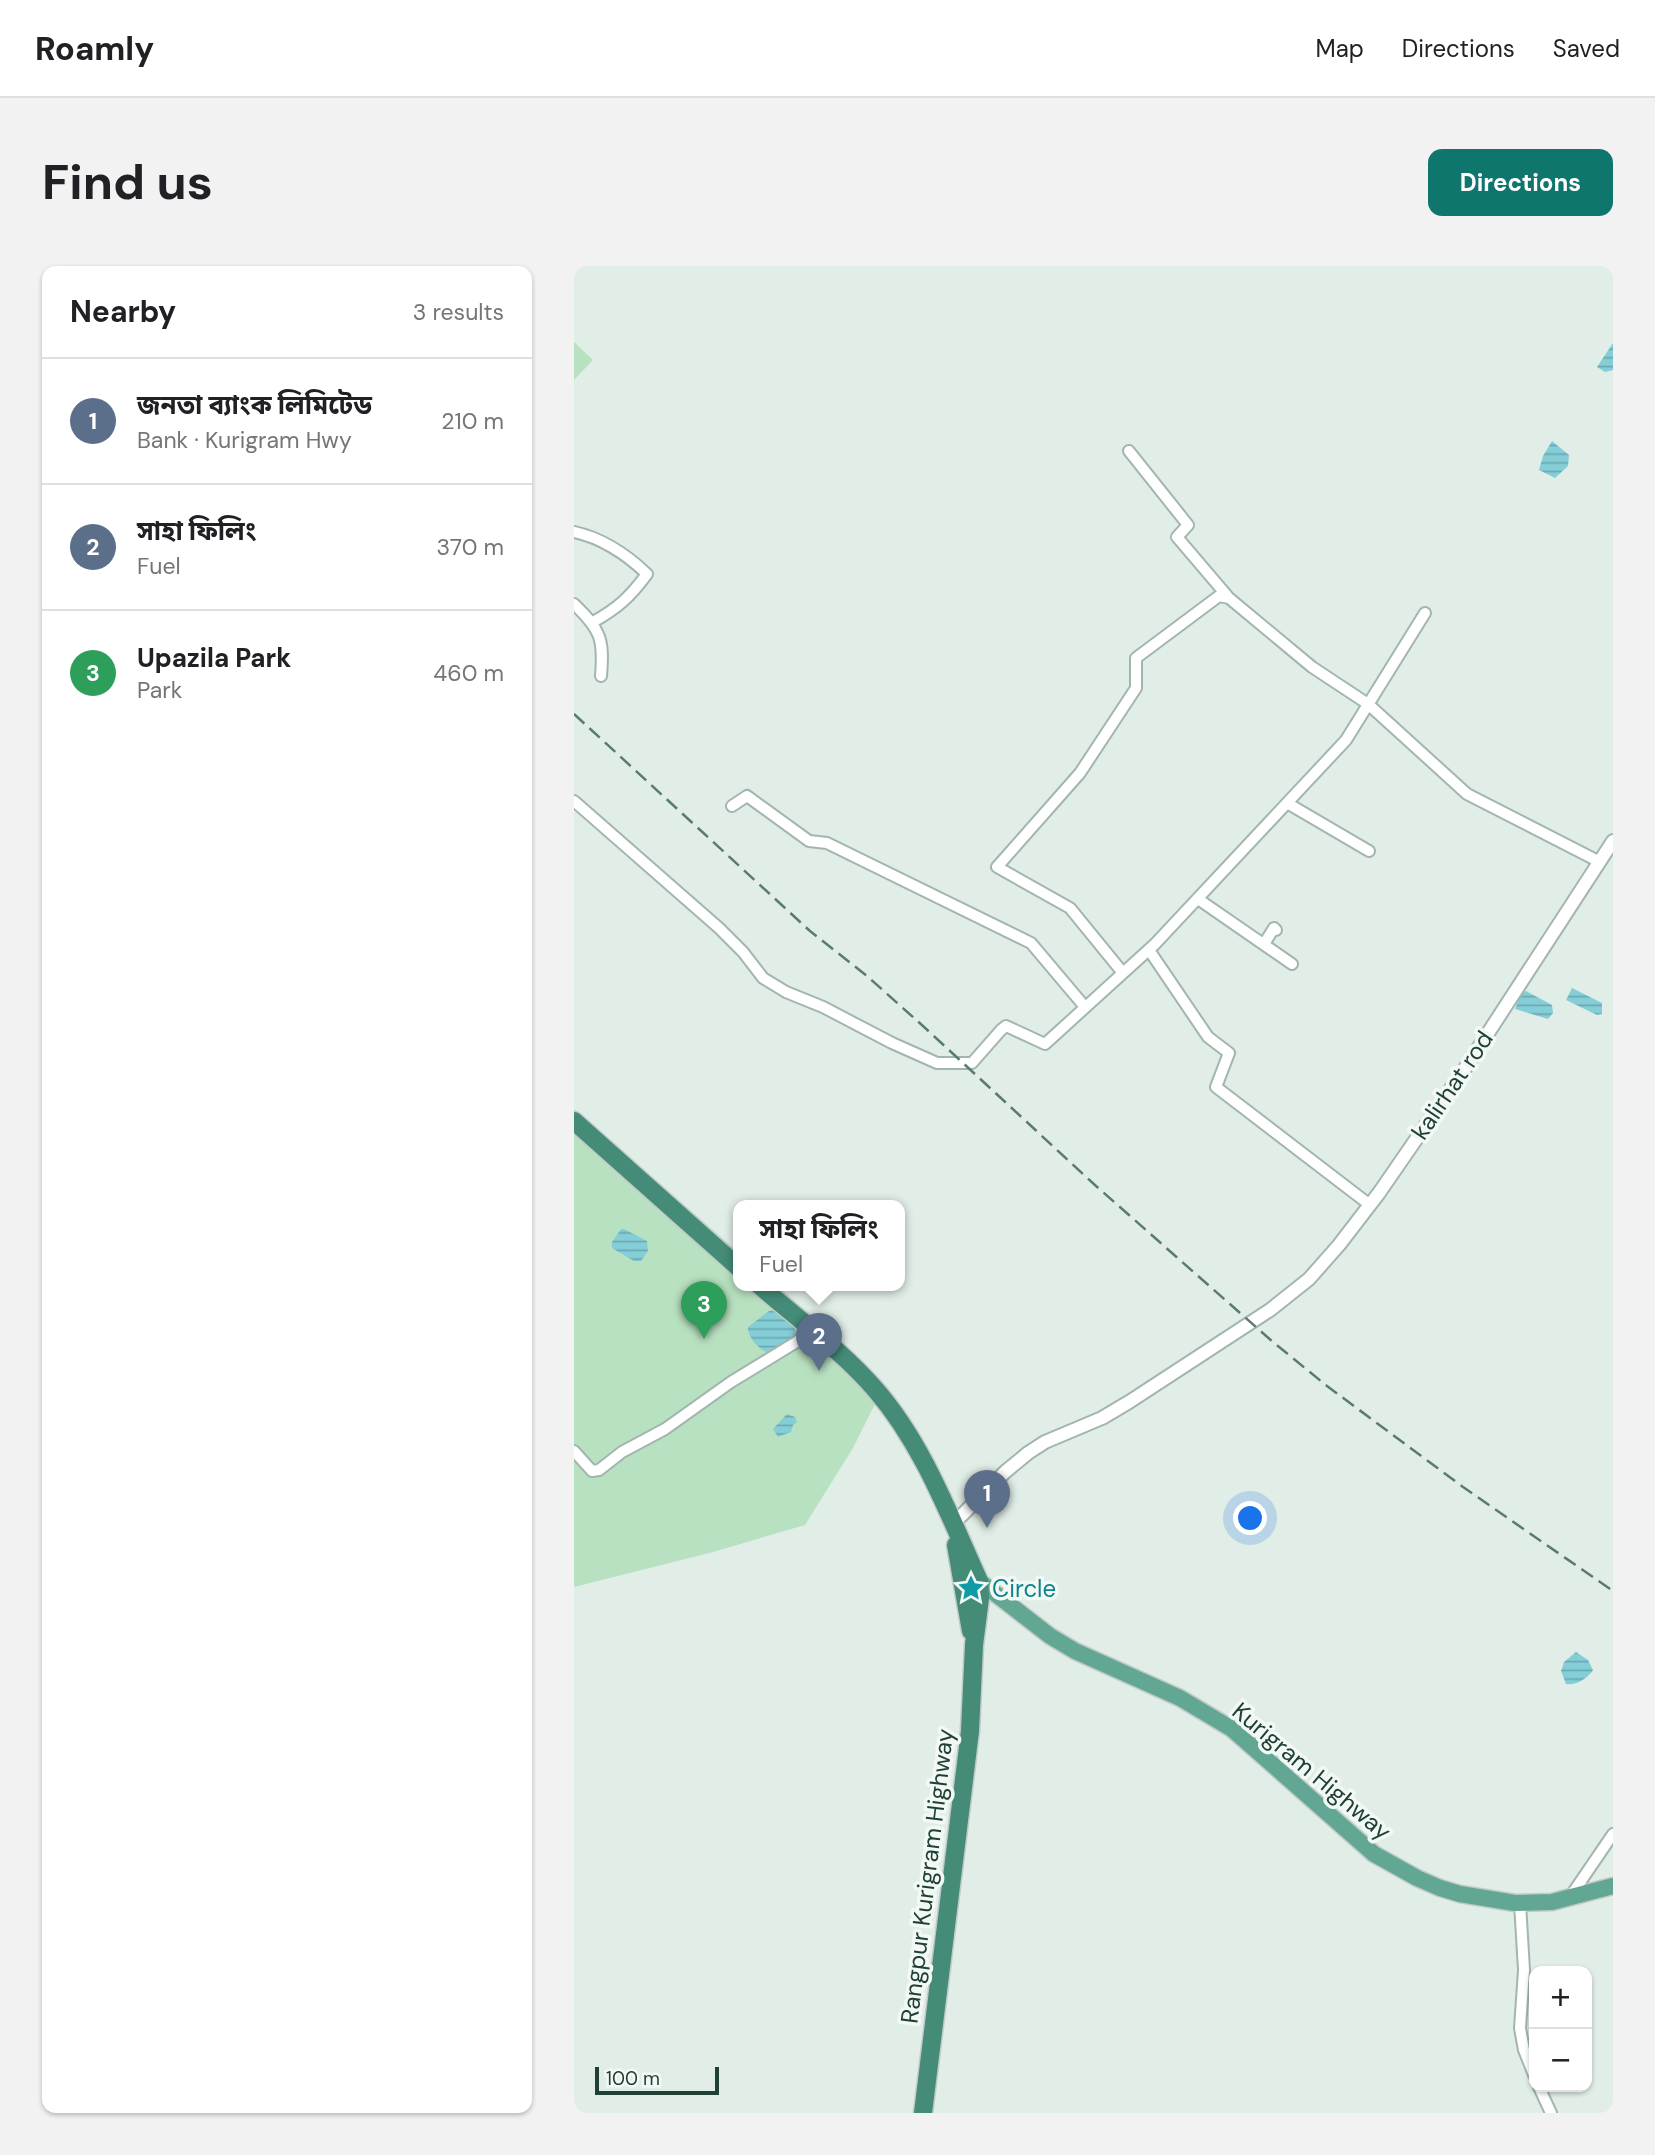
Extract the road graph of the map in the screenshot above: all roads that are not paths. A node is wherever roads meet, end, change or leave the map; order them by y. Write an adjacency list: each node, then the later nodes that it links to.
1 (1129, 450): 3 (street)
2 (574, 532): 6 (street)
3 (1229, 598): 8 (street); 20 (street)
4 (574, 604): 6 (street)
5 (1425, 613): 8 (street)
6 (593, 622): 7 (street)
7 (601, 676)
8 (1368, 704): 10 (street); 14 (street)
9 (574, 801): 21 (street)
10 (1287, 803): 13 (street); 15 (street)
11 (732, 806): 21 (street)
12 (1612, 844): 14 (street, kalirhat rod)
13 (1369, 851)
14 (1598, 861): 23 (street, kalirhat rod)
15 (1198, 899): 17 (street); 18 (street)
16 (1276, 930): 17 (street)
17 (1264, 944): 19 (street)
18 (1149, 950): 20 (street); 23 (street)
19 (1292, 964)
20 (1123, 973): 21 (street)
21 (1085, 1007)
22 (574, 1121): 24 (highway)
23 (1370, 1205): 28 (street, kalirhat rod)
24 (733, 1263)
25 (767, 1291): 26 (highway)
26 (810, 1328): 27 (street); 28 (highway)
27 (574, 1451)
28 (953, 1524): 29 (highway)
29 (971, 1588): 33 (main road, Kurigram Highway); 36 (highway, Rangpur Kurigram Highway)
30 (1613, 1834): 32 (street)
31 (1613, 1886): 32 (main road, Kurigram Highway)
32 (1568, 1899): 33 (main road, Kurigram Highway)
33 (1520, 1903): 34 (street)
34 (1529, 2062)
35 (1541, 2092): 37 (street)
36 (923, 2113)
37 (1551, 2113)

